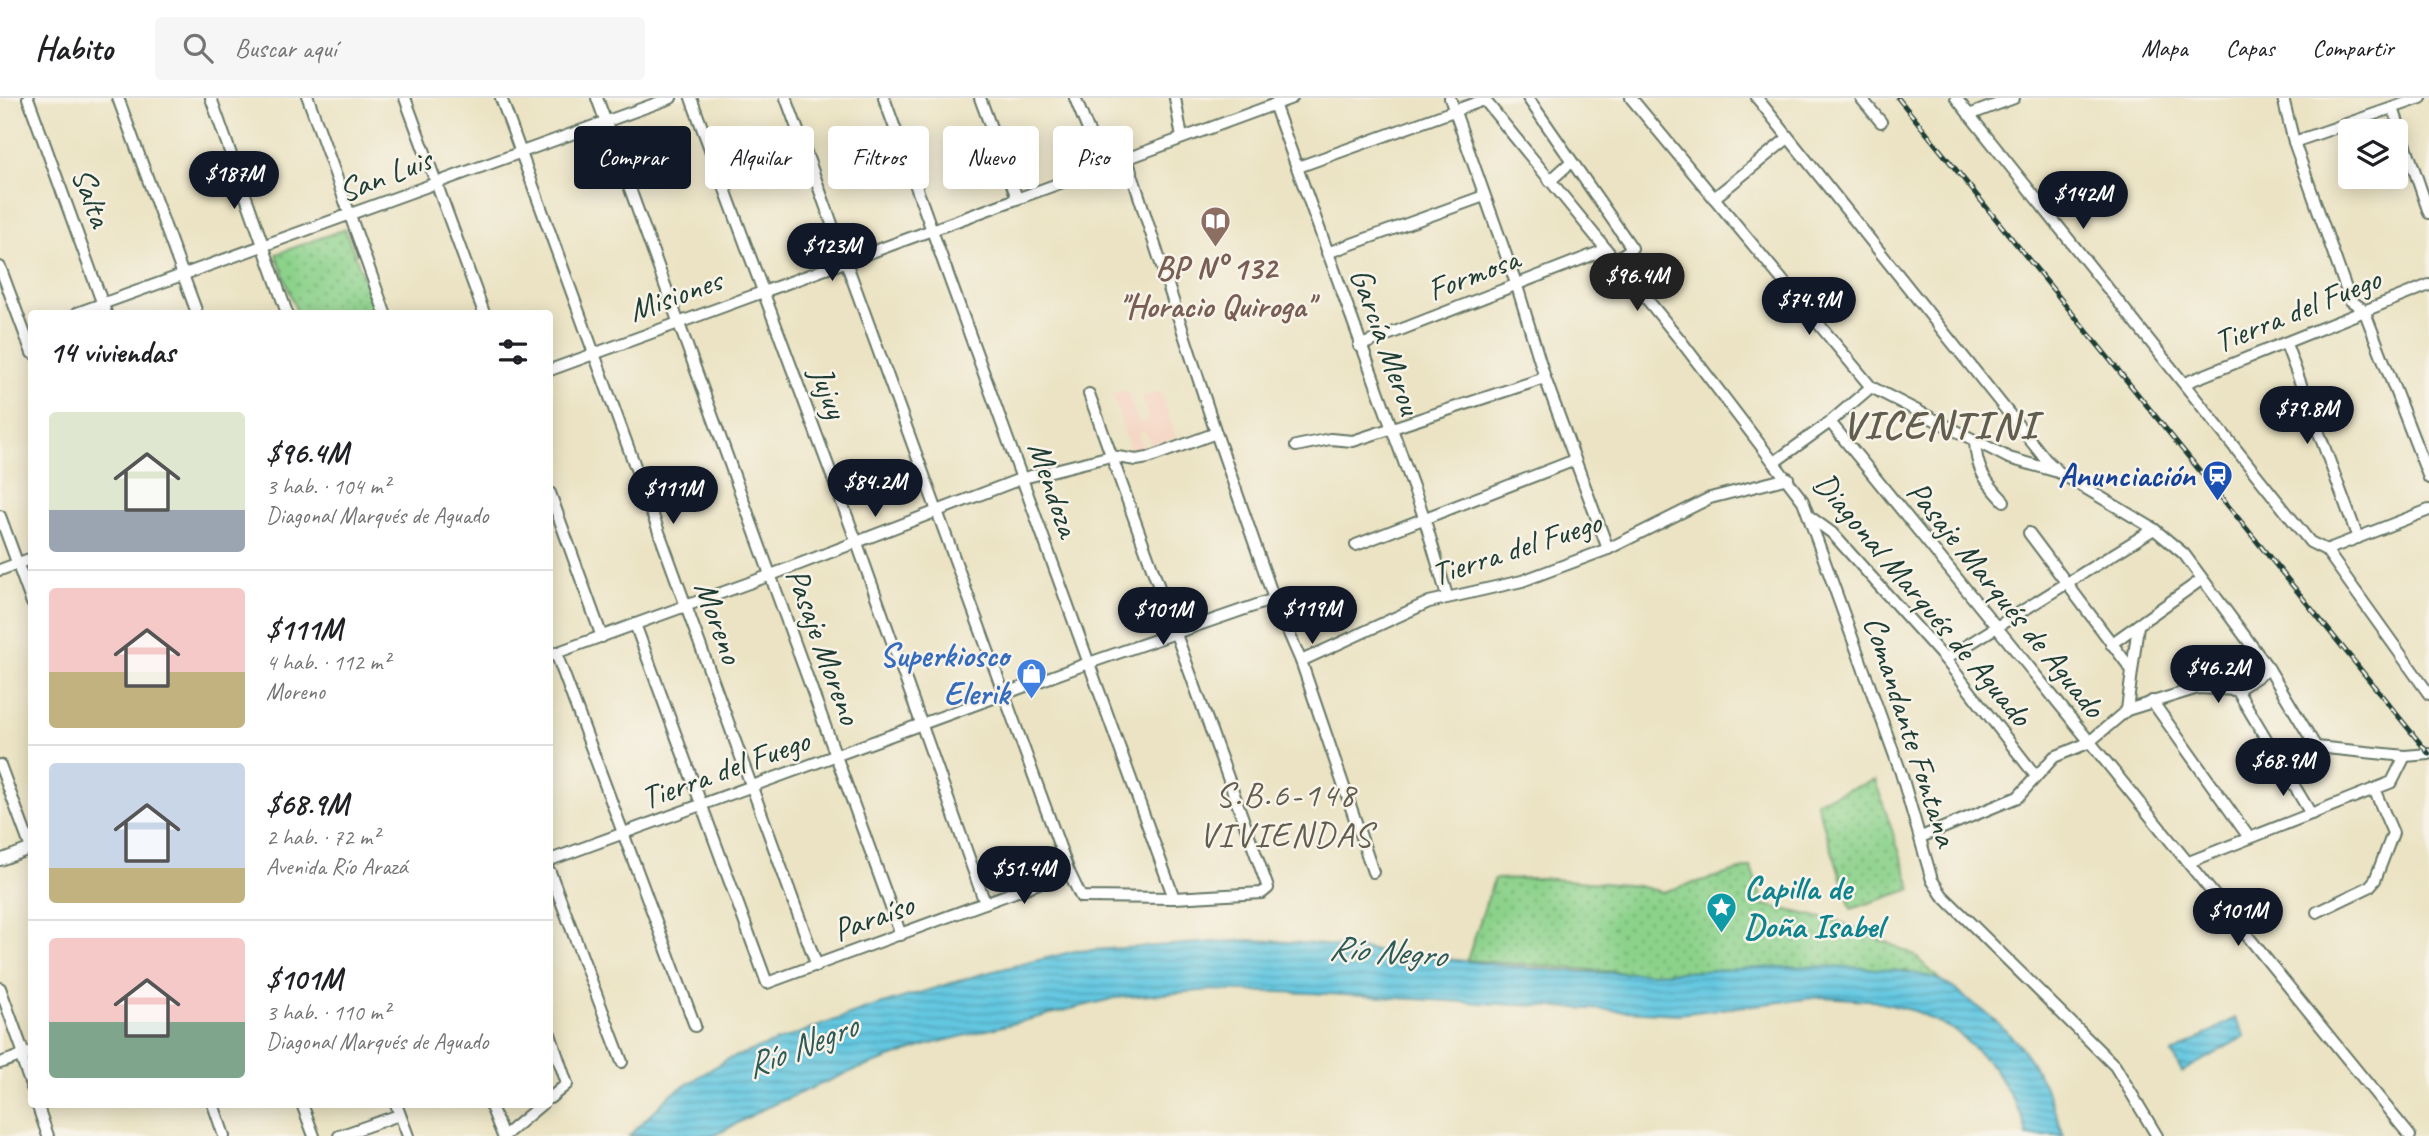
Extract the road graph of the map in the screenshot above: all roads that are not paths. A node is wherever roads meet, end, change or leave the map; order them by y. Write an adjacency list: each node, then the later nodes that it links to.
1 (28, 98): 62 (street, Salta)
2 (118, 98): 58 (street)
3 (211, 98): 52 (street)
4 (308, 98): 49 (street)
5 (405, 98): 42 (street)
6 (501, 98): 36 (street, Moreno)
7 (597, 98): 30 (street, Pasaje Moreno)
8 (671, 98): 30 (street, San Luis)
9 (691, 98): 61 (street, Jujuy)
10 (786, 98): 55 (street)
11 (884, 98): 51 (street, Mendoza)
12 (979, 98): 45 (street)
13 (1075, 98): 32 (street)
14 (1175, 98): 33 (street)
15 (1292, 98): 26 (street, Misiones)
16 (1450, 98): 28 (street)
17 (1528, 98): 38 (street)
18 (1631, 98): 46 (street)
19 (1757, 98): 34 (street)
20 (1861, 98): 31 (street)
21 (1956, 98): 29 (street)
22 (2014, 98): 29 (street)
23 (2283, 98): 35 (street)
24 (2421, 98): 27 (street)
25 (1483, 99): 28 (street); 41 (street, Diagonal Marqués de Aguado)
26 (1274, 104): 33 (street, Misiones); 39 (street, García Merou)
27 (2393, 108): 35 (street); 48 (street)
28 (1454, 110): 39 (street); 44 (street)
29 (1969, 115): 75 (street)
30 (606, 122): 36 (street, San Luis); 68 (street, Pasaje Moreno)
31 (1881, 122)
32 (1087, 126)
33 (1182, 138): 37 (street, Misiones)
34 (1788, 138): 46 (street); 86 (street)
35 (2294, 142): 67 (street)
36 (521, 152): 42 (street, San Luis); 72 (street, Moreno)
37 (1133, 157)
38 (1571, 162): 41 (street); 47 (street)
39 (1298, 167): 54 (street, García Merou)
40 (1133, 177): 80 (street)
41 (1550, 181): 50 (street, Diagonal Marqués de Aguado)
42 (436, 183): 49 (street, San Luis); 66 (street)
43 (1053, 185): 45 (street, Misiones)
44 (1484, 196): 54 (street); 60 (street)
45 (1017, 198): 51 (street, Misiones)
46 (1714, 198): 76 (street)
47 (1603, 207): 50 (street); 56 (street)
48 (2429, 213)
49 (350, 216): 52 (street, San Luis); 65 (street)
50 (1583, 222): 53 (street, Diagonal Marqués de Aguado)
51 (930, 229): 55 (street, Misiones); 87 (street, Mendoza)
52 (263, 247): 58 (street, San Luis); 64 (street)
53 (1605, 250): 56 (street, Diagonal Marqués de Aguado); 60 (street, Formosa)
54 (1327, 253): 71 (street, García Merou)
55 (846, 261): 61 (street, Misiones); 93 (street)
56 (1614, 261): 85 (street, Diagonal Marqués de Aguado)
57 (0, 267): 69 (street)
58 (183, 274): 62 (street, San Luis); 63 (street)
59 (2429, 285): 67 (street, Tierra del Fuego)
60 (1517, 286): 71 (street, Formosa); 74 (street)
61 (764, 290): 68 (street, Misiones); 100 (street, Jujuy)
62 (105, 309)
63 (196, 310)
64 (287, 310)
65 (384, 310)
66 (483, 310)
67 (2364, 310): 70 (street, Tierra del Fuego); 89 (street)
68 (678, 323): 72 (street, Misiones); 107 (street, Pasaje Moreno)
69 (28, 332)
70 (2286, 344): 75 (street, Tierra del Fuego); 99 (street)
71 (1359, 346): 79 (street, García Merou)
72 (596, 352): 73 (street, Misiones); 113 (street, Moreno)
73 (553, 369)
74 (1545, 378): 79 (street); 84 (street)
75 (2185, 383): 103 (street)
76 (1871, 387): 78 (street); 81 (street)
77 (1089, 394): 83 (street)
78 (1830, 422): 85 (street); 116 (street, Pasaje Marqués de Aguado)
79 (1390, 428): 82 (street); 95 (street, García Merou)
80 (1216, 433): 83 (street); 112 (street)
81 (1975, 441): 86 (street); 90 (street)
82 (1296, 446)
83 (1111, 456): 87 (street); 117 (street)
84 (1576, 460): 95 (street); 102 (street)
85 (1776, 461): 88 (street, Diagonal Marqués de Aguado)
86 (2060, 473): 97 (street)
87 (1023, 478): 93 (street); 123 (street, Mendoza)
88 (1788, 478): 96 (street, Diagonal Marqués de Aguado); 102 (street, Tierra del Fuego)
89 (2429, 478)
90 (2004, 501)
91 (553, 502): 118 (street)
92 (2429, 510): 99 (street)
93 (937, 512): 100 (street); 127 (street)
94 (0, 516): 105 (street)
95 (1423, 517): 101 (street); 111 (street, García Merou)
96 (1811, 517): 121 (street, Diagonal Marqués de Aguado); 145 (street, Comandante Fontana)
97 (2154, 529): 108 (street); 109 (street)
98 (2029, 533): 109 (street)
99 (2358, 538): 103 (street)
100 (857, 543): 107 (street); 131 (street, Jujuy)
101 (1356, 545)
102 (1608, 549): 111 (street, Tierra del Fuego)
103 (2326, 550): 128 (street)
104 (28, 560): 105 (street)
105 (17, 564): 106 (street); 110 (street)
106 (0, 570)
107 (771, 576): 113 (street); 136 (street, Pasaje Moreno)
108 (2201, 580): 115 (street); 125 (street)
109 (2068, 581): 116 (street); 119 (street)
110 (28, 593)
111 (1447, 596): 122 (street, Tierra del Fuego)
112 (1274, 599): 117 (street, Tierra del Fuego); 122 (street)
113 (685, 606): 114 (street); 140 (street, Moreno)
114 (635, 624): 118 (street); 142 (street)
115 (2138, 625): 119 (street); 124 (street)
116 (1996, 627): 121 (street); 132 (street, Pasaje Marqués de Aguado)
117 (1175, 634): 123 (street, Tierra del Fuego); 155 (street)
118 (601, 637): 120 (street)
119 (2111, 644): 124 (street)
120 (553, 654): 144 (street)
121 (1945, 659): 139 (street, Diagonal Marqués de Aguado)
122 (1301, 661): 153 (street)
123 (1086, 664): 127 (street, Tierra del Fuego); 155 (street, Mendoza)
124 (2131, 669): 130 (street)
125 (2269, 669): 126 (street); 133 (street)
126 (2237, 690): 129 (street); 138 (street)
127 (1005, 694): 131 (street, Tierra del Fuego); 152 (street)
128 (2429, 694)
129 (2152, 701): 130 (street); 146 (street)
130 (2127, 710): 132 (street)
131 (922, 725): 136 (street, Tierra del Fuego); 156 (street, Jujuy)
132 (2088, 743): 139 (street); 151 (street)
133 (2316, 747): 135 (street); 138 (street)
134 (2429, 754): 135 (street)
135 (2405, 756): 141 (street)
136 (836, 757): 140 (street, Tierra del Fuego); 158 (street, Pasaje Moreno)
137 (0, 765): 147 (street)
138 (2282, 765): 143 (street)
139 (2035, 775): 145 (street)
140 (752, 787): 142 (street, Tierra del Fuego); 159 (street, Moreno)
141 (2374, 789): 143 (street); 157 (street)
142 (701, 806): 144 (street, Tierra del Fuego); 159 (street, Paraíso)
143 (2311, 814): 146 (street)
144 (624, 834): 149 (street, Tierra del Fuego); 161 (street)
145 (1921, 836): 180 (street, Comandante Fontana)
146 (2248, 836): 151 (street)
147 (28, 841)
148 (28, 850): 150 (street)
149 (553, 859)
150 (0, 860)
151 (2189, 862): 181 (street)
152 (1069, 872): 155 (street); 156 (street, Paraíso)
153 (1373, 872)
154 (553, 880): 164 (street)
155 (1174, 898)
156 (985, 903): 158 (street, Paraíso)
157 (2317, 912)
158 (901, 935): 159 (street, Paraíso)
159 (817, 966)
160 (0, 988): 163 (street)
161 (695, 1026)
162 (553, 1043): 167 (street)
163 (28, 1053): 165 (street); 166 (street)
164 (622, 1062)
165 (0, 1063)
166 (28, 1076)
167 (553, 1096)
168 (38, 1108): 174 (street)
169 (214, 1108): 175 (street)
170 (304, 1108): 176 (street)
171 (492, 1108): 179 (street)
172 (537, 1108): 179 (street)
173 (398, 1109): 177 (street); 178 (street)
174 (48, 1136)
175 (223, 1136)
176 (314, 1136)
177 (339, 1136)
178 (408, 1136)
179 (503, 1136)
180 (2157, 1136)
181 (2410, 1136)

